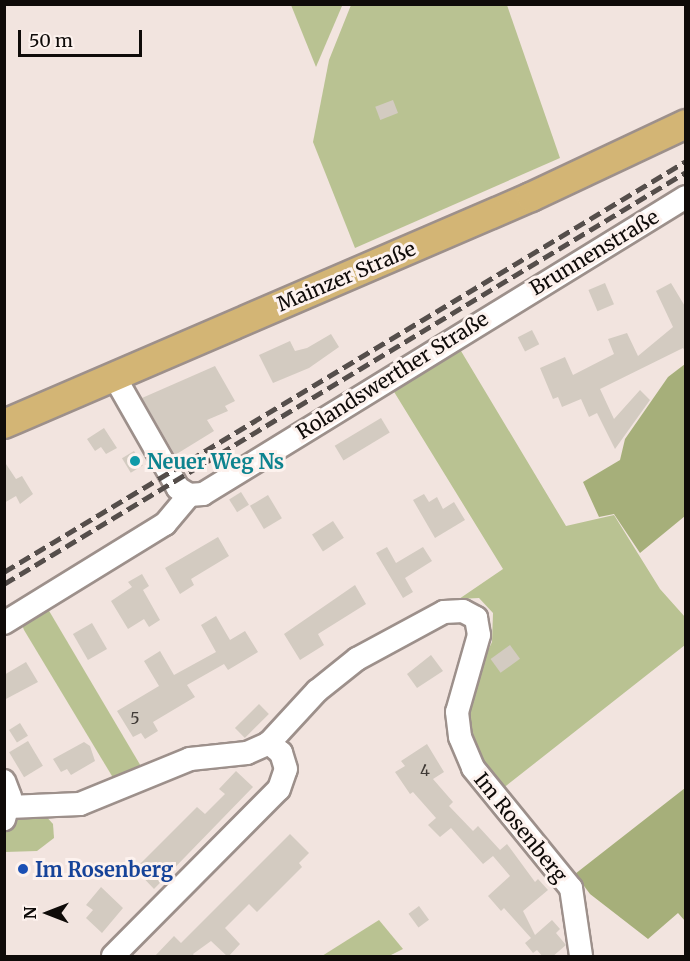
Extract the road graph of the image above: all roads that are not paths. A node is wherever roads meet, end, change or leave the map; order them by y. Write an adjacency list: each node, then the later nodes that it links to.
1 (686, 124): 4 (main road, Mainzer Straße)
2 (686, 196): 3 (street, Brunnenstraße)
3 (502, 307): 6 (street, Rolandswerther Straße)
4 (114, 376): 5 (main road, Mainzer Straße); 6 (street)
5 (4, 424)
6 (189, 495): 7 (street)
7 (4, 623)
8 (269, 743): 10 (street, Im Rosenberg); 11 (street); 12 (street, Im Rosenberg)
9 (4, 782): 10 (street)
10 (7, 813)
11 (113, 957)
12 (580, 957)

